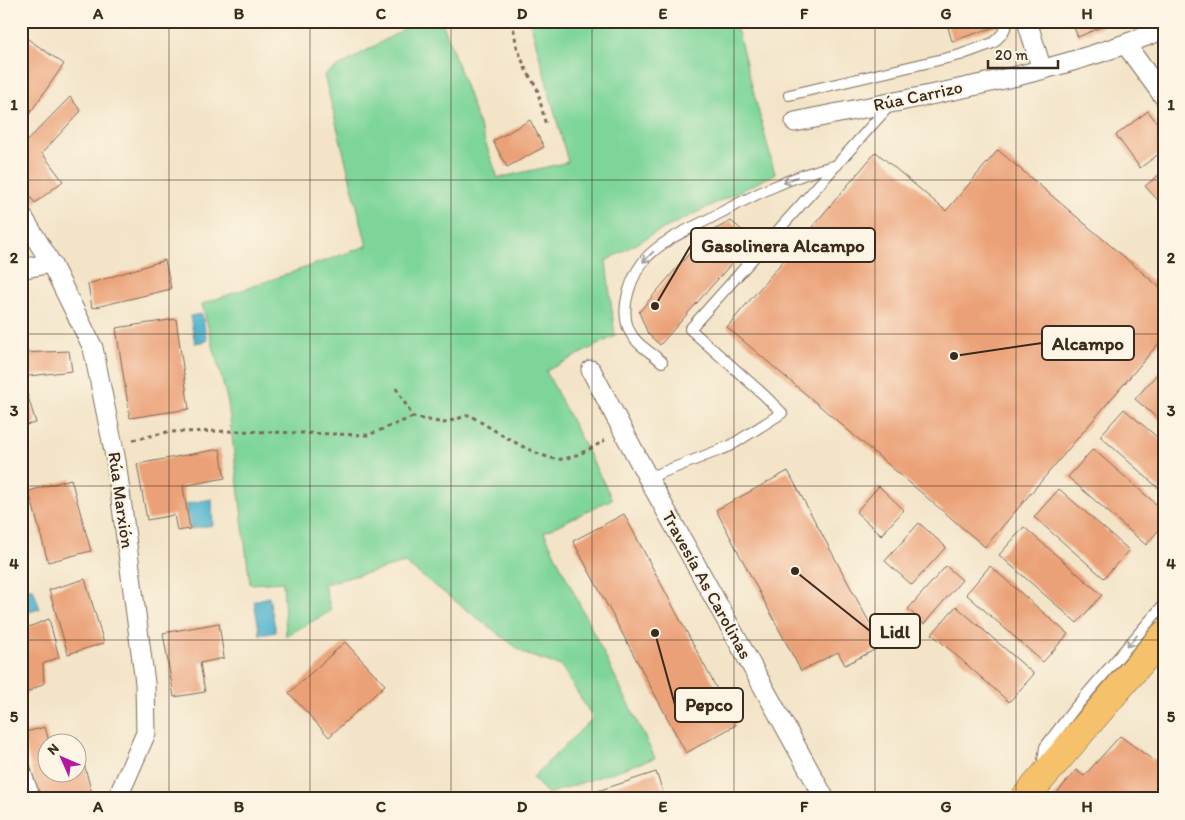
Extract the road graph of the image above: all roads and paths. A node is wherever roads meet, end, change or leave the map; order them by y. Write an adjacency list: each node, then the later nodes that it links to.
1 (512, 21): 11 (path)
2 (1009, 21): 7 (lane)
3 (1027, 21): 6 (street)
4 (1164, 29): 5 (street, Rúa Carrizo)
5 (1126, 45): 6 (street, Rúa Carrizo); 8 (street)
6 (1042, 70): 9 (street, Rúa Carrizo)
7 (789, 95)
8 (1164, 97)
9 (893, 102): 10 (street, Rúa Carrizo); 12 (lane)
10 (795, 122)
11 (546, 126)
12 (836, 165): 16 (lane, one-way to 16); 22 (lane)
13 (21, 214): 14 (street, Rúa Marxión)
14 (51, 264): 15 (street); 21 (street, Rúa Marxión)
15 (21, 270)
16 (662, 362)
17 (592, 370): 20 (street, Travesía As Carolinas)
18 (396, 388): 19 (path)
19 (413, 417): 20 (path); 21 (path)
20 (622, 430): 22 (street, Travesía As Carolinas)
21 (113, 445): 28 (street, Rúa Marxión)
22 (648, 478): 29 (street, Travesía As Carolinas)
23 (1164, 604): 26 (lane, one-way to 26)
24 (1164, 635): 26 (main road)
25 (21, 772): 27 (street)
26 (1032, 789)
27 (31, 799)
28 (117, 799)
29 (825, 799)

